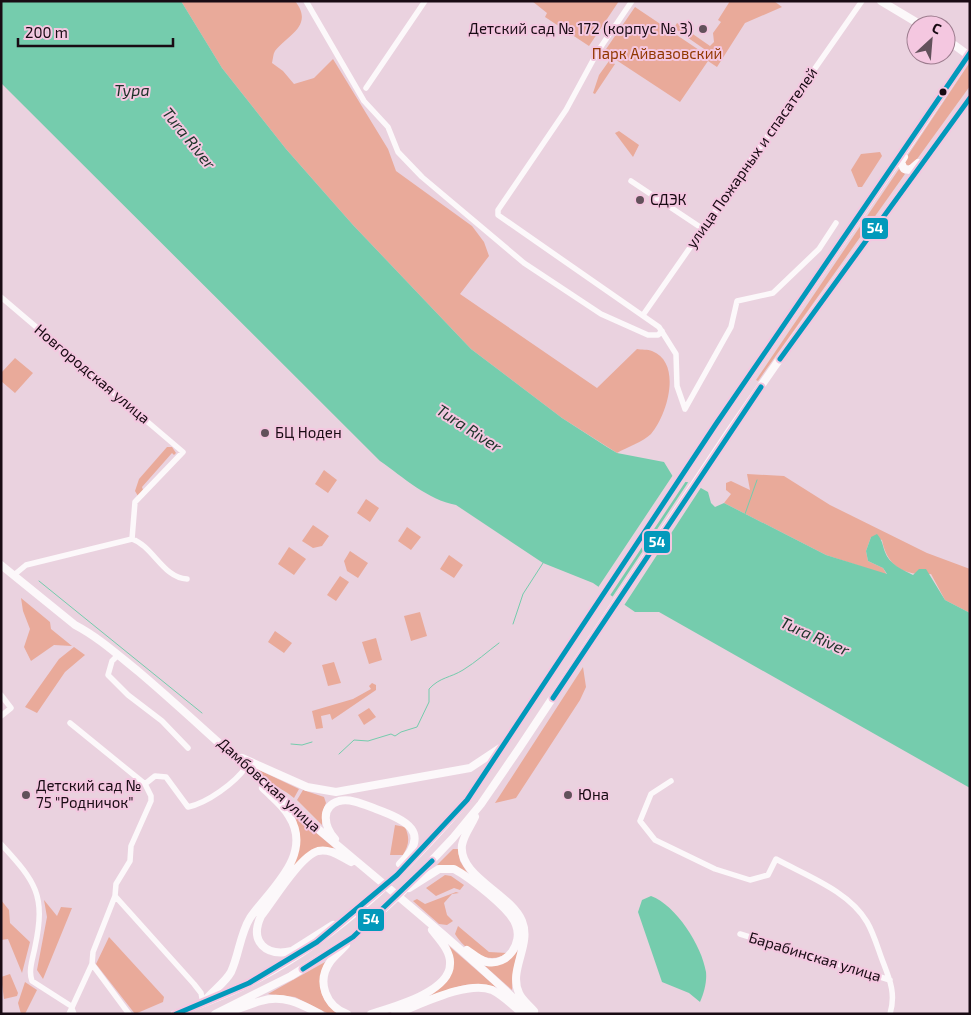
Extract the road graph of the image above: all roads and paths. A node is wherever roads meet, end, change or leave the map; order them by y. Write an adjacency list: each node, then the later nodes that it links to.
1 (306, 1): 18 (street)
2 (425, 1): 9 (street)
3 (632, 1): 17 (street)
4 (862, 1): 15 (street, улица Пожарных и спасателей)
5 (881, 1): 6 (main road)
6 (906, 16)
7 (956, 46): 8 (main road)
8 (969, 54): 11 (main road)
9 (366, 88)
10 (970, 98): 12 (main road)
11 (918, 131): 12 (main road); 27 (main road)
12 (940, 141): 34 (main road)
13 (631, 181): 15 (street)
14 (836, 223): 18 (street)
15 (703, 229): 17 (street, улица Пожарных и спасателей)
16 (1, 298): 19 (street, Новгородская улица)
17 (643, 315): 18 (street)
18 (662, 331)
19 (132, 539): 21 (street); 22 (street)
20 (1, 566): 21 (main road, Дамбовская улица)
21 (14, 575): 23 (main road, Дамбовская улица)
22 (187, 579)
23 (118, 655): 28 (street); 29 (main road, Дамбовская улица)
24 (1, 695): 25 (street)
25 (1, 716)
26 (70, 723): 33 (street)
27 (506, 744): 29 (main road); 38 (main road)
28 (188, 748)
29 (230, 750): 30 (main road, Дамбовская улица)
30 (246, 767): 31 (main road, Дамбовская улица); 33 (street)
31 (254, 774): 36 (main road, Дамбовская улица); 48 (main road)
32 (670, 782): 47 (street)
33 (145, 784): 40 (street)
34 (481, 804): 39 (main road); 61 (main road)
35 (1, 844): 49 (street)
36 (350, 856): 37 (main road, Дамбовская улица); 38 (main road)
37 (363, 867): 41 (main road); 42 (main road, Дамбовская улица)
38 (400, 868): 41 (main road)
39 (416, 881): 44 (main road); 45 (main road)
40 (115, 896): 46 (street); 48 (street)
41 (347, 919): 48 (main road)
42 (425, 920): 45 (main road, Дамбовская улица); 57 (main road)
43 (740, 934): 47 (street, Барабинская улица)
44 (353, 937): 54 (main road); 56 (main road)
45 (452, 942): 60 (main road, Дамбовская улица)
46 (92, 964): 49 (street); 52 (street)
47 (890, 980): 62 (street)
48 (203, 1003): 53 (main road)
49 (71, 1006): 50 (street); 51 (street)
50 (69, 1014)
51 (74, 1014)
52 (128, 1014)
53 (175, 1014)
54 (215, 1014): 55 (main road)
55 (320, 1014)
56 (347, 1014)
57 (371, 1014)
58 (395, 1014): 59 (main road)
59 (523, 1014)
60 (530, 1014)
61 (535, 1014)
62 (890, 1014)

